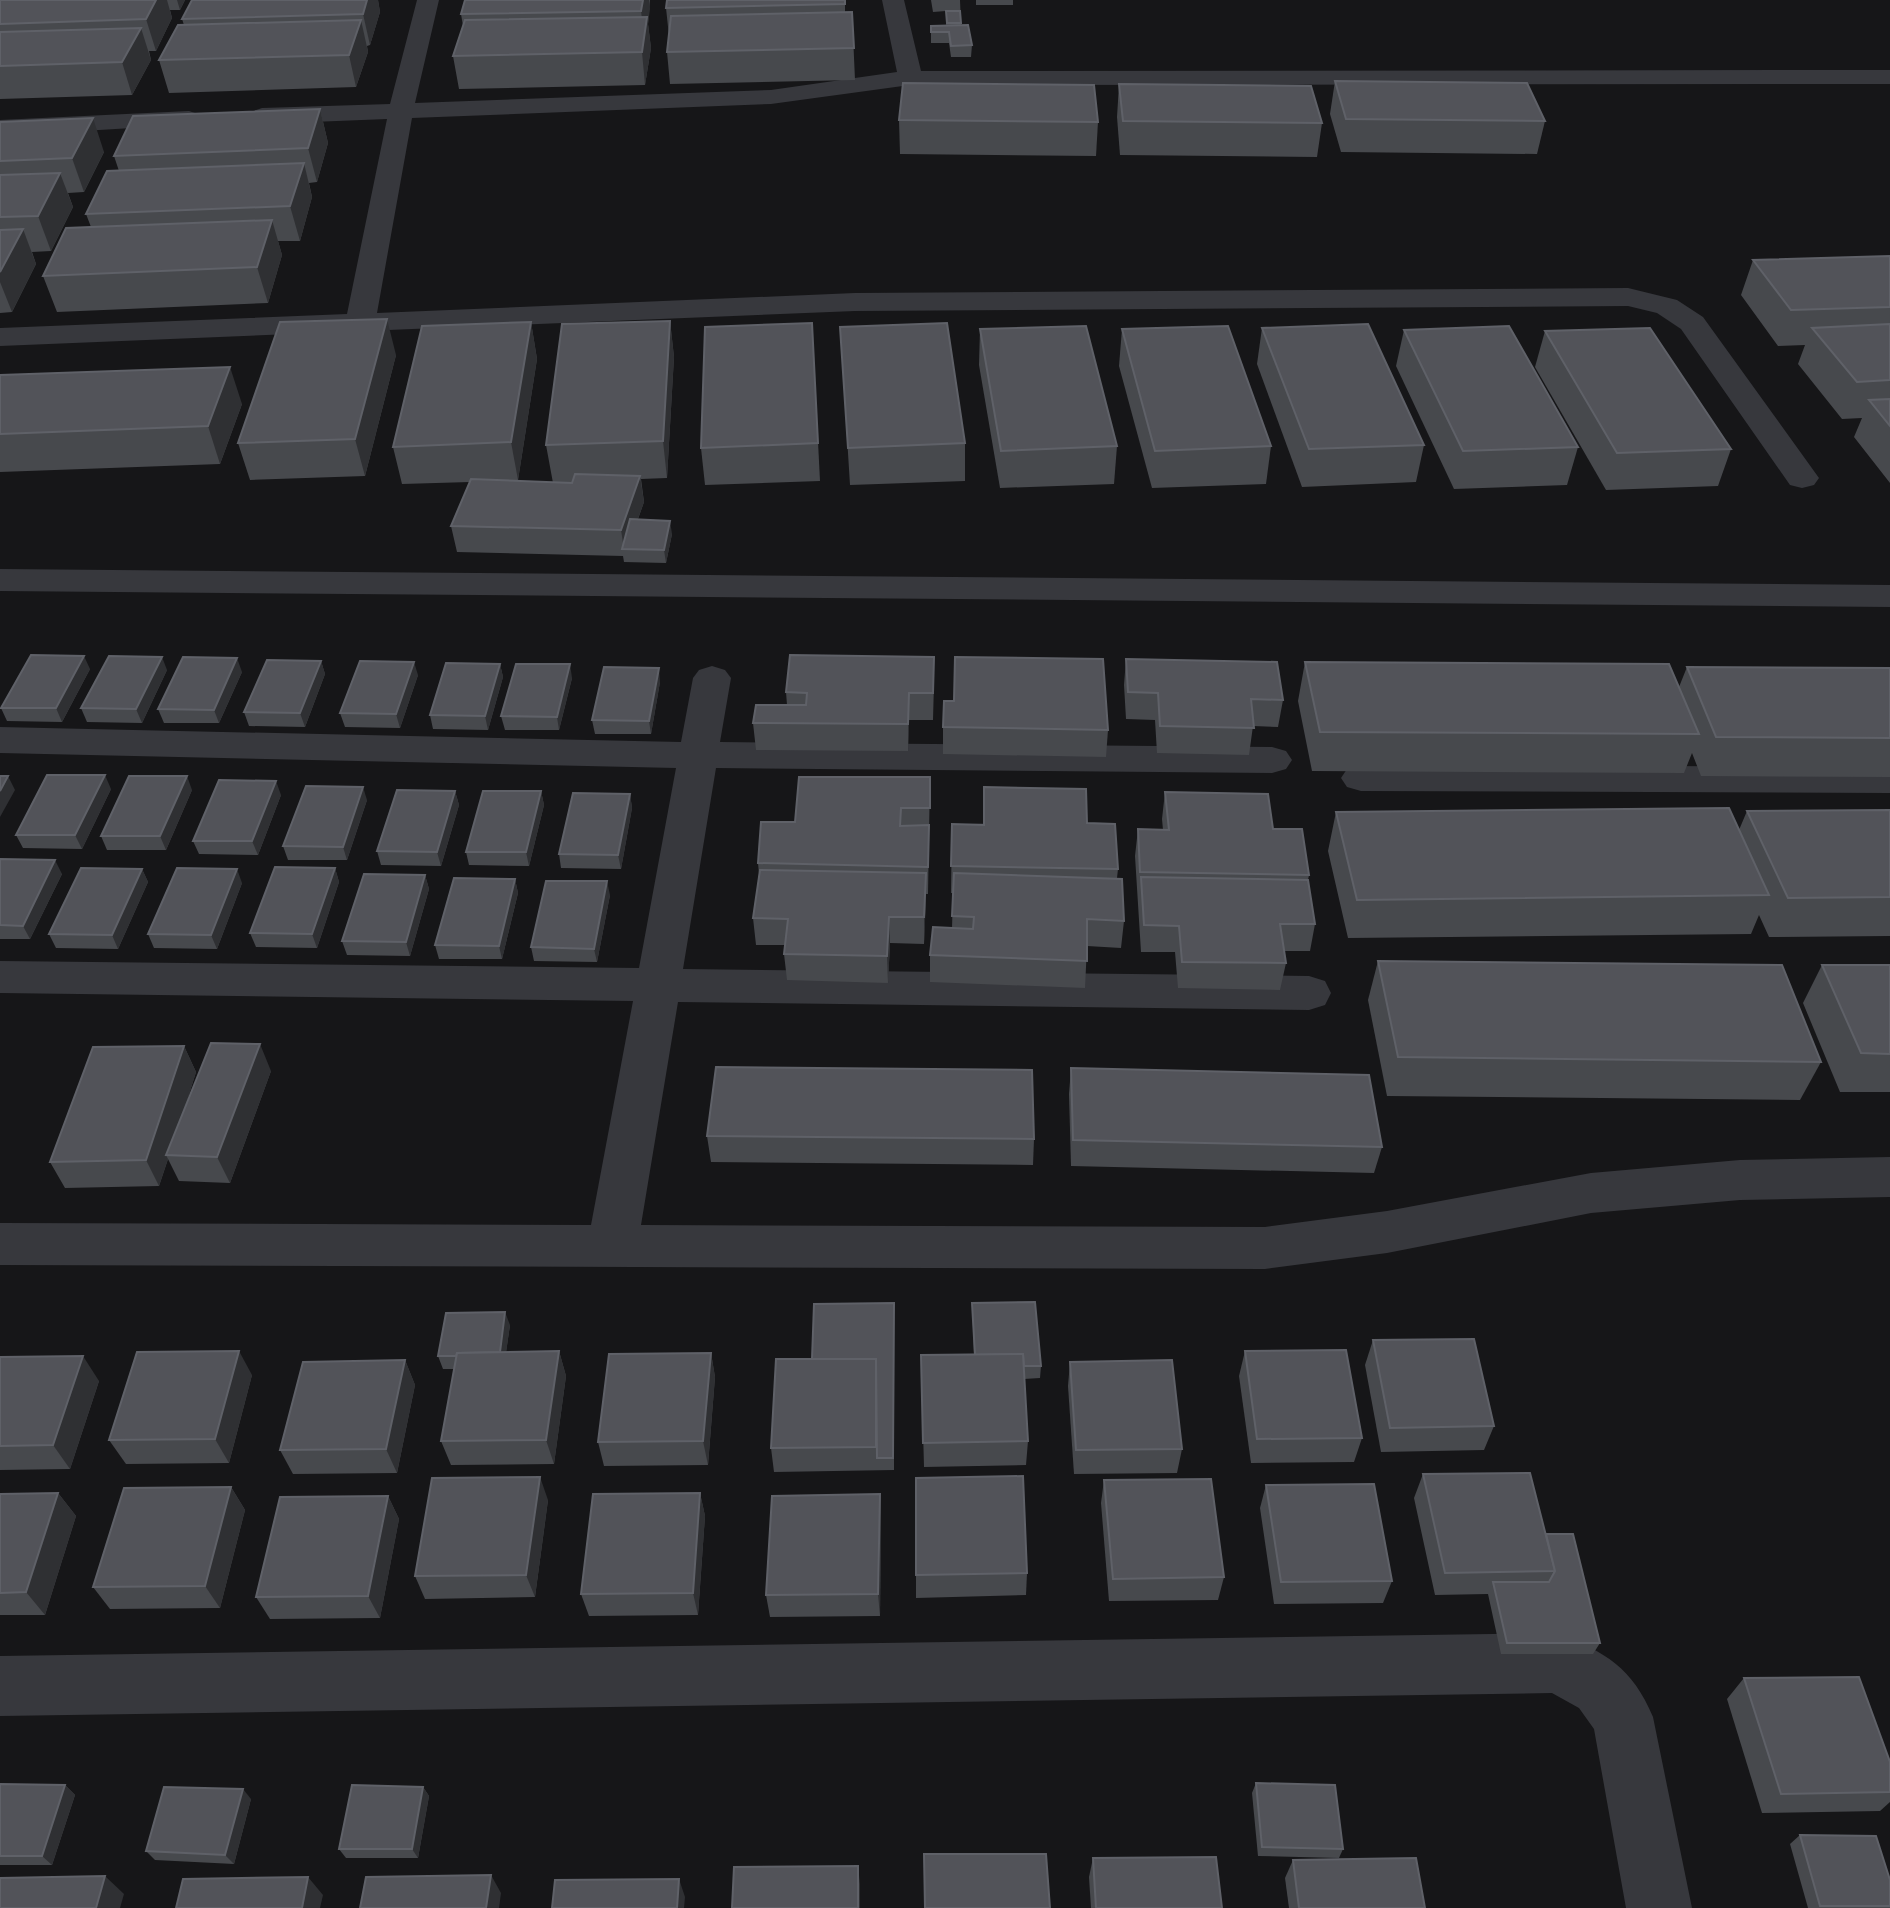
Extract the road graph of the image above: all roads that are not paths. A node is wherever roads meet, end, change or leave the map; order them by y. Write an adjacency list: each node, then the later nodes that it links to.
1 (428, 0): 5 (street)
2 (893, 0): 4 (street)
3 (1890, 77): 4 (street)
4 (910, 78): 5 (street)
5 (401, 110): 6 (street); 7 (street)
6 (0, 128)
7 (360, 324): 8 (street); 9 (street)
8 (0, 337)
9 (1802, 478)
10 (0, 580): 11 (street)
11 (1890, 596)
12 (712, 678): 14 (street)
13 (0, 740): 14 (street)
14 (699, 755): 15 (street); 19 (street)
15 (1272, 760)
16 (1361, 778): 17 (street)
17 (1890, 780)
18 (0, 977): 19 (street)
19 (658, 985): 20 (street); 23 (street)
20 (1309, 993)
21 (1890, 1177): 23 (street)
22 (0, 1244): 23 (street)
23 (612, 1248)
24 (0, 1686): 25 (street)
25 (1659, 1908)

